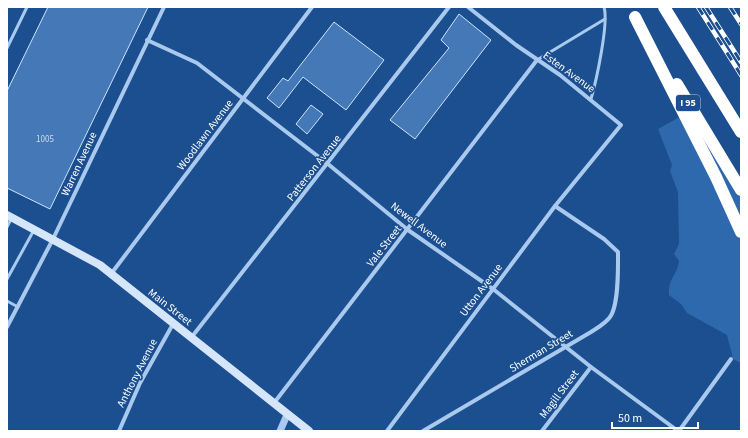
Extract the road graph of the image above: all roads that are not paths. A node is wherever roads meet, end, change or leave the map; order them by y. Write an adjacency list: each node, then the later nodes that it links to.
1 (27, 7): 12 (lane)
2 (164, 7): 11 (street, Warren Avenue)
3 (312, 7): 15 (street, Woodlawn Avenue)
4 (449, 7): 18 (street, Patterson Avenue)
5 (468, 7): 13 (street, Esten Avenue)
6 (604, 7): 10 (lane)
7 (628, 7): 9 (highway, I 95)
8 (664, 7): 16 (highway, I 95)
9 (635, 17): 19 (highway, I 95); 25 (highway)
10 (605, 19): 13 (lane); 14 (lane)
11 (147, 40): 15 (street, Newell Avenue); 26 (street, Warren Avenue)
12 (7, 48)
13 (537, 60): 14 (street, Esten Avenue); 24 (street, Vale Street)
14 (591, 99): 17 (street, Esten Avenue)
15 (243, 100): 18 (street, Newell Avenue); 27 (street, Woodlawn Avenue)
16 (741, 132)
17 (592, 160): 20 (street, Utton Avenue)
18 (328, 164): 24 (street, Newell Avenue); 34 (street, Patterson Avenue)
19 (741, 190)
20 (555, 206): 29 (street, Utton Avenue); 35 (street, Sherman Street)
21 (10, 216): 22 (lane); 23 (main road, Main Street)
22 (7, 227)
23 (35, 229): 26 (main road, Main Street); 28 (lane)
24 (408, 230): 29 (street, Newell Avenue); 38 (street, Vale Street)
25 (741, 232)
26 (53, 239): 27 (main road, Main Street); 31 (street, Warren Avenue)
27 (111, 274): 32 (main road, Main Street)
28 (7, 279)
29 (493, 289): 35 (street, Newell Avenue); 43 (street, Utton Avenue)
30 (7, 301): 31 (lane)
31 (18, 307): 33 (street, Warren Avenue)
32 (173, 324): 34 (main road, Main Street); 40 (street, Anthony Avenue)
33 (7, 327)
34 (191, 338): 38 (main road, Main Street)
35 (565, 347): 37 (street, Newell Avenue); 44 (street, Sherman Street)
36 (732, 358): 46 (street)
37 (591, 367): 45 (street, Magill Street); 46 (street, Newell Avenue)
38 (274, 403): 39 (main road, Main Street)
39 (287, 414): 41 (street); 42 (main road, Main Street)
40 (119, 431)
41 (280, 431)
42 (309, 431)
43 (387, 431)
44 (423, 431)
45 (542, 431)
46 (679, 431)

